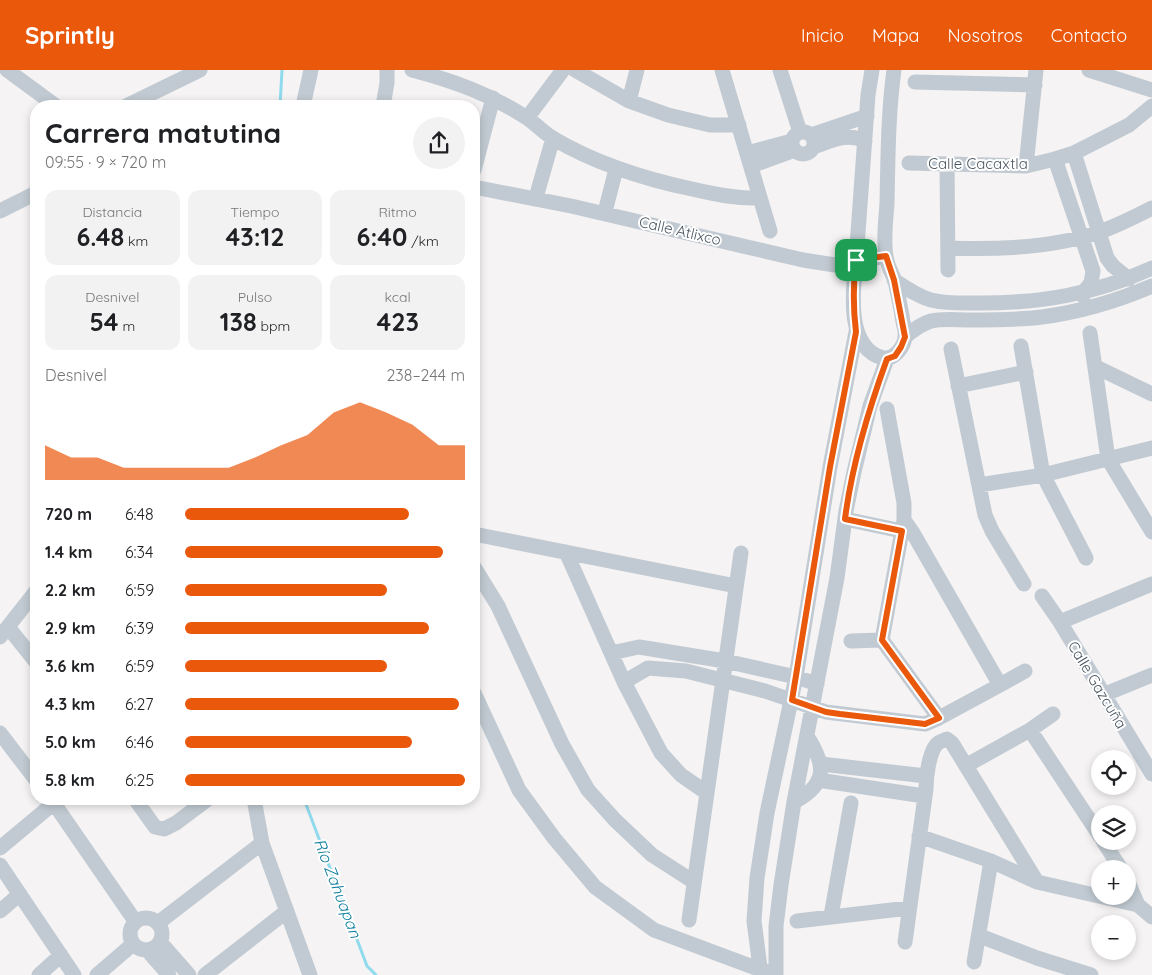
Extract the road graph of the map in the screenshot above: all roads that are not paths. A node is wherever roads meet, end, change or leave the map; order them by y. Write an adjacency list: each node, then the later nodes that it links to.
1 (7, 70): 19 (street)
2 (200, 70): 20 (street)
3 (311, 70): 21 (street)
4 (387, 70): 22 (street)
5 (412, 70): 18 (street)
6 (563, 70): 26 (street)
7 (575, 70): 23 (street)
8 (637, 70): 23 (street)
9 (722, 70): 27 (street)
10 (780, 70): 29 (street)
11 (872, 70): 25 (street)
12 (894, 70): 50 (street)
13 (1089, 70): 17 (street)
14 (952, 76): 15 (street); 16 (street)
15 (1036, 78): 37 (street)
16 (915, 82)
17 (1152, 90)
18 (493, 98): 26 (street); 31 (street)
19 (48, 100)
20 (138, 100)
21 (304, 100)
22 (384, 100)
23 (629, 101): 27 (street)
24 (1152, 106): 32 (street, Calle Cacaxtla)
25 (868, 116): 29 (street); 30 (street)
26 (527, 118): 28 (street)
27 (739, 126): 33 (street)
28 (553, 138): 38 (street); 40 (street)
29 (802, 141): 30 (street); 33 (street)
30 (866, 141): 51 (street)
31 (480, 147)
32 (1074, 153): 34 (street, Calle Cacaxtla); 47 (street)
33 (749, 160): 42 (street)
34 (1055, 160): 37 (street, Calle Cacaxtla); 48 (street)
35 (909, 162): 36 (street, Calle Cacaxtla)
36 (946, 164): 37 (street, Calle Cacaxtla); 49 (street)
37 (1026, 166)
38 (616, 169): 42 (street); 43 (street)
39 (480, 188): 51 (street, Calle Atlixco)
40 (537, 194)
41 (30, 196): 45 (street)
42 (760, 198): 46 (street)
43 (606, 208)
44 (1152, 208): 47 (street)
45 (0, 212)
46 (770, 231)
47 (1098, 232): 48 (street); 54 (street)
48 (1081, 237): 49 (street); 57 (street)
49 (948, 248): 53 (street)
50 (886, 256): 51 (street, Calle Atlixco); 55 (street)
51 (856, 260): 63 (street)
52 (1152, 268): 54 (street)
53 (948, 270)
54 (1129, 279): 57 (street)
55 (894, 280): 58 (street); 65 (street)
56 (1152, 286): 60 (street)
57 (1083, 293): 59 (street); 60 (street)
58 (945, 303): 59 (street); 61 (street)
59 (988, 303): 62 (street)
60 (1083, 310): 62 (street)
61 (944, 319): 62 (street); 65 (street)
62 (989, 320)
63 (856, 332): 68 (street); 105 (street)
64 (1090, 333): 69 (street)
65 (905, 337): 68 (street)
66 (1021, 346): 70 (street)
67 (951, 349): 71 (street)
68 (887, 359): 78 (street)
69 (1096, 368): 72 (street); 75 (street)
70 (1026, 372): 71 (street); 76 (street)
71 (958, 386): 77 (street)
72 (1152, 394)
73 (887, 409): 79 (street)
74 (1152, 448): 75 (street)
75 (1108, 459): 76 (street); 80 (street)
76 (1043, 475): 77 (street); 84 (street)
77 (979, 484): 86 (street)
78 (845, 519): 79 (street); 108 (street)
79 (903, 526): 93 (street); 109 (street)
80 (1152, 532)
81 (480, 535): 82 (street)
82 (566, 552): 88 (street); 96 (street)
83 (741, 554): 88 (street)
84 (1086, 558)
85 (480, 577): 143 (street)
86 (1024, 584)
87 (1152, 584): 91 (street)
88 (736, 586): 99 (street)
89 (1042, 596): 91 (street, Calle Gazcuña)
90 (30, 599): 92 (street)
91 (1060, 622): 111 (street, Calle Gazcuña)
92 (4, 632): 98 (street)
93 (882, 640): 94 (street); 116 (street)
94 (851, 642)
95 (639, 647): 96 (street); 97 (street); 100 (street)
96 (611, 653): 107 (street)
97 (684, 655): 99 (street); 101 (street)
98 (30, 656)
99 (725, 662): 102 (street); 106 (street)
100 (648, 668): 101 (street); 107 (street)
101 (686, 671): 106 (street)
102 (770, 671): 105 (street); 110 (street)
103 (1025, 671): 109 (street)
104 (1152, 675): 111 (street)
105 (796, 677): 108 (street); 112 (street)
106 (722, 681): 110 (street); 128 (street)
107 (624, 682): 128 (street)
108 (818, 684): 114 (street)
109 (1000, 685): 116 (street)
110 (765, 691): 112 (street)
111 (1103, 695): 121 (street, Calle Gazcuña)
112 (792, 700): 114 (street); 162 (street)
113 (480, 706): 162 (street)
114 (813, 707): 116 (street); 119 (street)
115 (1053, 714): 117 (street)
116 (939, 718)
117 (1030, 730): 123 (street); 137 (street)
118 (0, 733): 120 (street)
119 (807, 736): 122 (street); 130 (street)
120 (5, 752): 124 (street)
121 (1147, 757): 125 (street, Calle Gazcuña)
122 (821, 764): 126 (street); 127 (street)
123 (967, 765): 126 (street); 144 (street)
124 (30, 768)
125 (1152, 774)
126 (926, 776): 129 (street)
127 (818, 780): 129 (street); 130 (street)
128 (707, 793): 143 (street)
129 (924, 796): 138 (street)
130 (794, 802): 162 (street)
131 (850, 803): 151 (street)
132 (48, 805): 140 (street)
133 (56, 805): 154 (street)
134 (139, 805): 135 (street)
135 (200, 805)
136 (255, 805): 139 (street)
137 (1091, 822)
138 (919, 836): 141 (street); 148 (street)
139 (262, 843): 149 (street); 156 (street)
140 (0, 848)
141 (991, 861): 144 (street); 157 (street)
142 (0, 865): 145 (street)
143 (694, 882): 153 (street)
144 (1037, 882): 147 (street)
145 (20, 894): 150 (street); 160 (street)
146 (1136, 900): 147 (street)
147 (1138, 905): 152 (street)
148 (909, 908): 151 (street); 158 (street)
149 (287, 910): 168 (street); 169 (street)
150 (0, 911)
151 (832, 916): 155 (street)
152 (1152, 917)
153 (689, 920)
154 (135, 921): 156 (street); 159 (street)
155 (797, 921)
156 (158, 923): 159 (street)
157 (980, 936): 161 (street); 170 (street)
158 (904, 942)
159 (147, 945): 165 (street); 166 (street); 167 (street)
160 (61, 955): 163 (street); 164 (street)
161 (974, 962)
162 (768, 973)
163 (39, 975)
164 (74, 975)
165 (97, 975)
166 (169, 975)
167 (189, 975)
168 (205, 975)
169 (310, 975)
170 (1091, 975)

